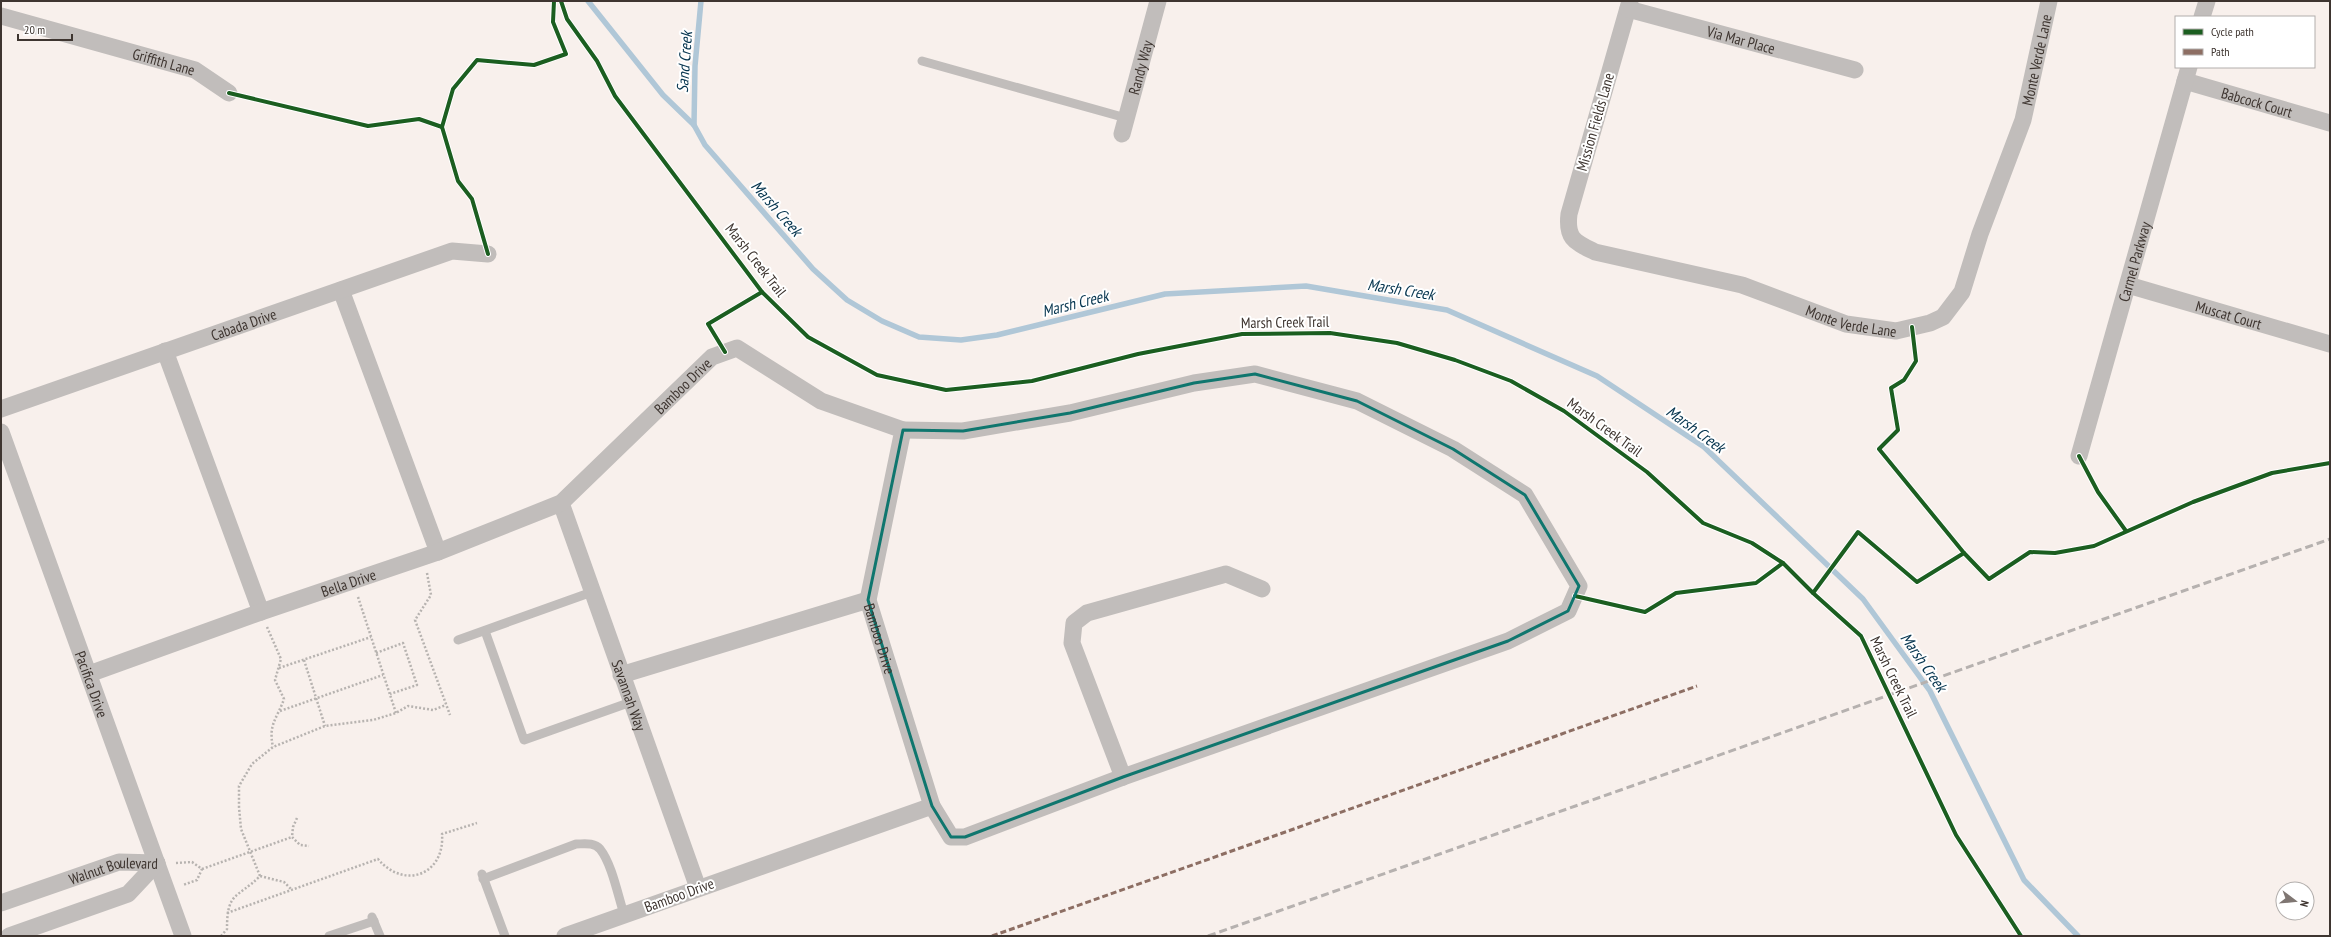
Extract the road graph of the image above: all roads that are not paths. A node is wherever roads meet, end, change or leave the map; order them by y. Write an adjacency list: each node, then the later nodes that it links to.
1 (1158, 1): 12 (street, Randy Way)
2 (2050, 1): 13 (street, Monte Verde Lane)
3 (2206, 1): 6 (street)
4 (1629, 5): 8 (street, Via Mar Place); 13 (street, Mission Fields Lane)
5 (1, 16): 10 (street, Griffith Lane)
6 (2202, 16)
7 (922, 61): 12 (lane)
8 (1855, 70)
9 (2187, 74): 11 (street, Babcock Court); 15 (street, Carmel Parkway)
10 (229, 93)
11 (2330, 122)
12 (1124, 126)
13 (1575, 242)
14 (488, 254): 16 (street, Cabada Drive)
15 (2128, 285): 17 (street, Muscat Court); 22 (street, Carmel Parkway)
16 (341, 290): 18 (street, Cabada Drive); 25 (street)
17 (2330, 344)
18 (165, 351): 19 (street, Cabada Drive); 29 (street)
19 (1, 409)
20 (904, 430): 23 (street, Bamboo Drive); 28 (street, Bamboo Drive); 35 (street)
21 (1, 432): 32 (street, Pacifica Drive)
22 (2079, 456)
23 (596, 470): 24 (street, Bella Drive)
24 (561, 503): 25 (street, Bella Drive); 27 (street, Savannah Way)
25 (438, 552): 29 (street, Bella Drive)
26 (1262, 589): 35 (street)
27 (592, 592): 30 (lane); 33 (street, Savannah Way)
28 (868, 600): 33 (street); 36 (street, Bamboo Drive)
29 (261, 612): 32 (street, Bella Drive)
30 (485, 631): 31 (lane); 34 (lane)
31 (458, 640)
32 (89, 674): 37 (street, Pacifica Drive)
33 (621, 675): 34 (street, Savannah Way)
34 (631, 702): 38 (street, Savannah Way)
35 (1122, 777): 36 (street)
36 (932, 806): 38 (street, Bamboo Drive)
37 (157, 864): 39 (street, Walnut Boulevard); 41 (street, Walnut Boulevard); 42 (street, Pacifica Drive)
38 (698, 888): 40 (street, Bamboo Drive)
39 (1, 903)
40 (624, 914): 45 (lane); 46 (street, Bamboo Drive)
41 (9, 936)
42 (184, 936)
43 (329, 936): 44 (lane)
44 (380, 936)
45 (505, 936)
46 (565, 936)

